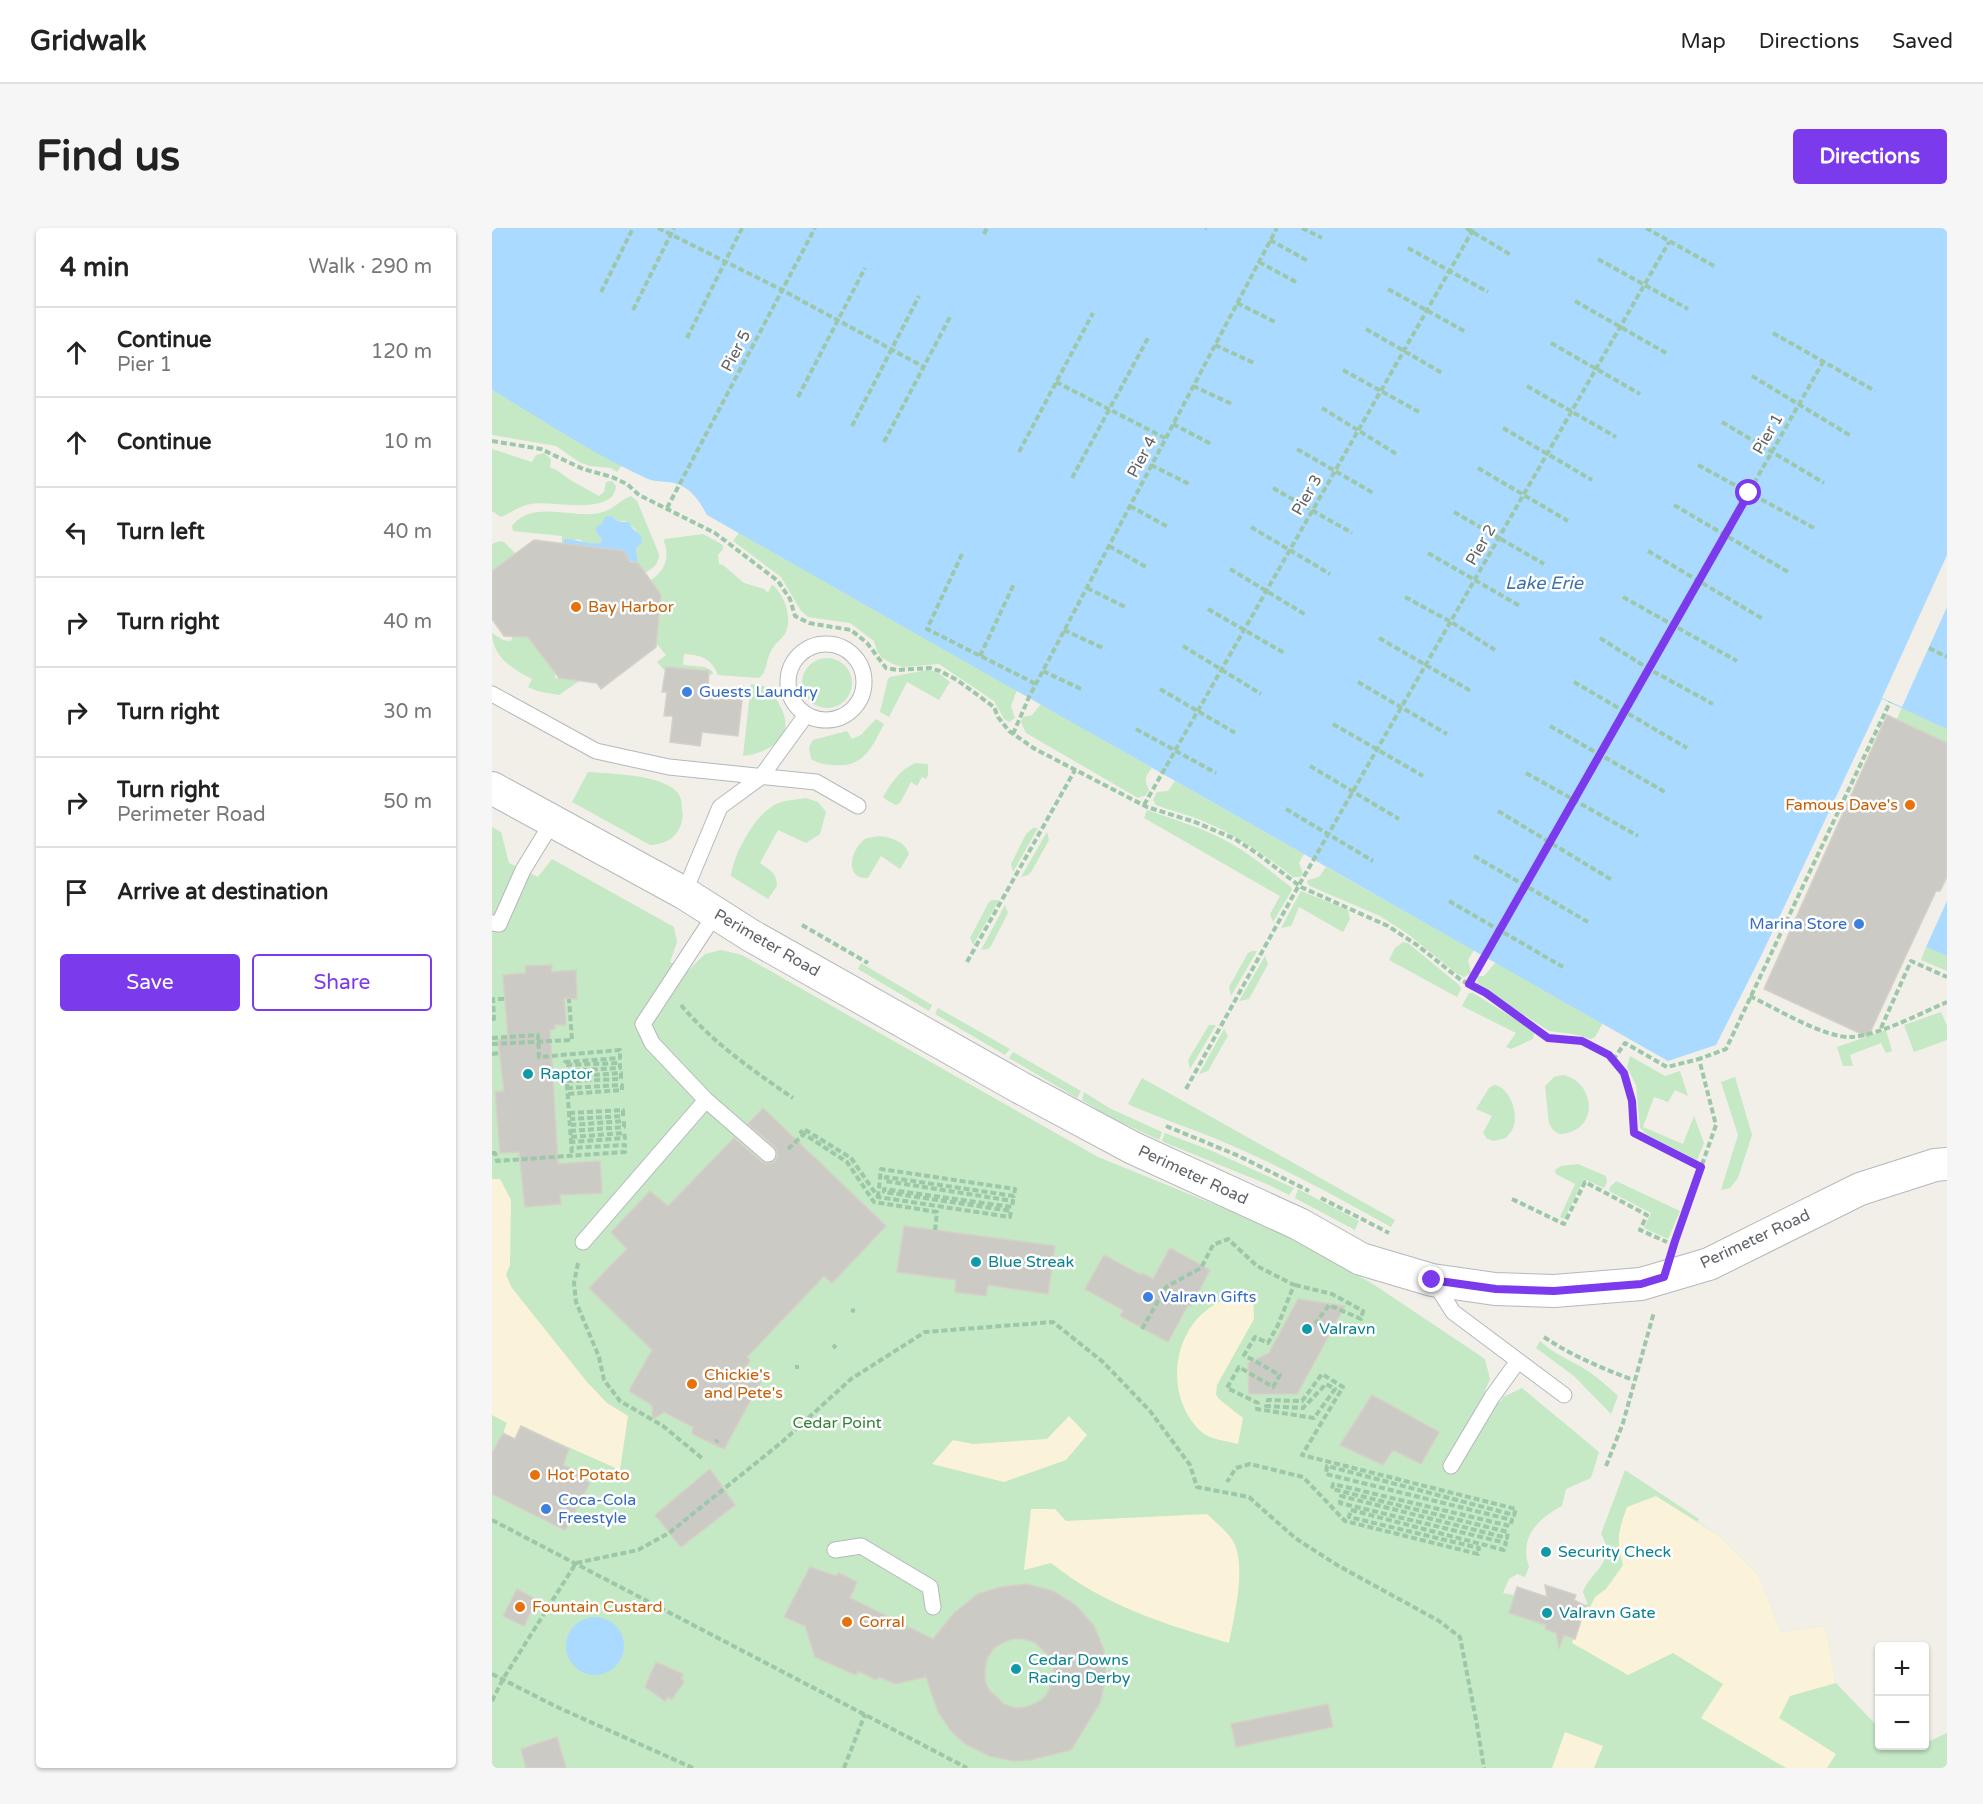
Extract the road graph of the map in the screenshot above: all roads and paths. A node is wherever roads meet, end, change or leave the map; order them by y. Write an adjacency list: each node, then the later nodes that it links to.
1 (633, 228): 30 (path)
2 (658, 228): 12 (path)
3 (674, 228): 12 (path)
4 (742, 228): 20 (path)
5 (815, 228): 29 (path, Pier 5)
6 (987, 228): 13 (path)
7 (1277, 228): 15 (path, Pier 4)
8 (1302, 228): 14 (path)
9 (1466, 228): 11 (path)
10 (1646, 228): 16 (path)
11 (1473, 230): 18 (path); 25 (path, Pier 3)
12 (671, 234): 20 (path); 36 (path)
13 (984, 234)
14 (1322, 238)
15 (1270, 240): 21 (path); 22 (path, Pier 4)
16 (1669, 242): 23 (path); 27 (path, Pier 2)
17 (1408, 248): 25 (path)
18 (1511, 255)
19 (1598, 260): 27 (path)
20 (725, 261): 29 (path); 46 (path)
21 (1308, 261)
22 (1258, 262): 26 (path); 34 (path, Pier 4)
23 (1714, 266)
24 (865, 268): 40 (path)
25 (1450, 271): 31 (path); 37 (path, Pier 3)
26 (1296, 282)
27 (1644, 286): 35 (path); 42 (path, Pier 2)
28 (1388, 289): 37 (path)
29 (782, 290): 40 (path); 103 (path, Pier 5)
30 (600, 292)
31 (1488, 292)
32 (919, 296): 50 (path)
33 (1575, 301): 42 (path)
34 (1237, 303): 41 (path); 49 (path, Pier 4)
35 (1688, 309)
36 (633, 310)
37 (1427, 310): 44 (path); 51 (path, Pier 3)
38 (1093, 313): 60 (path)
39 (951, 315): 55 (path)
40 (838, 320): 50 (path); 66 (path)
41 (1275, 322)
42 (1621, 327): 52 (path); 56 (path, Pier 2)
43 (1366, 329): 51 (path)
44 (1466, 332)
45 (1773, 333): 53 (path)
46 (687, 338)
47 (1148, 338): 70 (path)
48 (1551, 343): 56 (path)
49 (1215, 345): 54 (path); 61 (path, Pier 4)
50 (891, 349): 55 (path); 75 (path)
51 (1404, 350): 58 (path); 63 (path, Pier 3)
52 (1665, 353)
53 (1823, 362): 64 (path); 68 (path, Pier 1)
54 (1254, 363)
55 (924, 366): 82 (path)
56 (1597, 369): 65 (path); 72 (path, Pier 2)
57 (1343, 370): 63 (path)
58 (1442, 373)
59 (1752, 376): 68 (path)
60 (1056, 382): 70 (path); 85 (path)
61 (1193, 386): 67 (path); 74 (path, Pier 4)
62 (1527, 386): 72 (path)
63 (1381, 391): 71 (path); 77 (path, Pier 3)
64 (1875, 391)
65 (1640, 394)
66 (798, 397)
67 (1234, 405)
68 (1799, 405): 78 (path); 86 (path, Pier 1)
69 (1322, 408): 77 (path)
70 (1109, 409): 80 (path); 93 (path)
71 (1419, 412)
72 (1572, 412): 79 (path); 87 (path, Pier 2)
73 (1722, 422): 86 (path)
74 (1173, 424): 80 (path, Pier 4); 83 (path)
75 (852, 426)
76 (1503, 428): 87 (path)
77 (1358, 430): 88 (path); 92 (path, Pier 3)
78 (1851, 436)
79 (1616, 437)
80 (1165, 438): 89 (path, Pier 4)
81 (492, 441): 103 (path)
82 (884, 442)
83 (1211, 444)
84 (1297, 449): 92 (path)
85 (1019, 452)
86 (1773, 452): 95 (path); 98 (path, Pier 1)
87 (1548, 453): 94 (path); 100 (path, Pier 2)
88 (1398, 454)
89 (1151, 465): 96 (path); 102 (path, Pier 4)
90 (1698, 465): 98 (path)
91 (1478, 468): 100 (path)
92 (1335, 471): 99 (path); 104 (path, Pier 3)
93 (1072, 478)
94 (1592, 480)
95 (1824, 483)
96 (1189, 484)
97 (1273, 488): 104 (path)
98 (1749, 493): 109 (path); 111 (path, Pier 1)
99 (1374, 494)
100 (1524, 495): 106 (path); 112 (path, Pier 2)
101 (1674, 505): 111 (path)
102 (1130, 507): 107 (path); 113 (path, Pier 4)
103 (667, 508): 170 (path)
104 (1312, 511): 110 (path); 114 (path, Pier 3)
105 (1454, 512): 112 (path)
106 (1568, 521)
107 (1168, 527)
108 (1251, 527): 114 (path)
109 (1814, 528)
110 (1352, 533)
111 (1725, 535): 121 (path); 123 (path, Pier 1)
112 (1499, 538): 118 (path); 124 (path, Pier 2)
113 (1109, 546): 119 (path); 126 (path, Pier 4)
114 (1290, 550): 122 (path); 127 (path, Pier 3)
115 (1648, 551): 123 (path)
116 (1428, 553): 124 (path)
117 (962, 554): 146 (path)
118 (1544, 564)
119 (1146, 567)
120 (1230, 569): 127 (path)
121 (1788, 572)
122 (1330, 574)
123 (1699, 580): 134 (path); 136 (path, Pier 1)
124 (1474, 581): 130 (path); 135 (path, Pier 2)
125 (1014, 584): 146 (path)
126 (1087, 588): 131 (path); 137 (path, Pier 4)
127 (1266, 591): 133 (path); 138 (path, Pier 3)
128 (1406, 597): 135 (path)
129 (1623, 597): 136 (path)
130 (1520, 606)
131 (1125, 607)
132 (1208, 609): 138 (path)
133 (1306, 615)
134 (1762, 619)
135 (1451, 622): 144 (path); 149 (path, Pier 2)
136 (1673, 626): 148 (path); 150 (path, Pier 1)
137 (1064, 630): 143 (path); 152 (path, Pier 4)
138 (1244, 630): 145 (path); 151 (path, Pier 3)
139 (1379, 638): 149 (path)
140 (1600, 638): 150 (path)
141 (1183, 646): 151 (path)
142 (1929, 648): 147 (path)
143 (1105, 650)
144 (1495, 650)
145 (1284, 653)
146 (980, 656): 155 (path)
147 (1947, 657)
148 (1737, 662)
149 (1427, 665): 158 (path); 163 (path, Pier 2)
150 (1649, 669): 162 (path); 165 (path, Pier 1)
151 (1221, 670): 160 (path); 164 (path, Pier 3)
152 (1043, 671): 155 (path, Pier 4); 156 (path)
153 (1358, 682): 163 (path)
154 (1574, 682): 165 (path)
155 (1036, 684): 170 (path, Pier 4)
156 (1081, 689)
157 (1160, 689): 164 (path)
158 (1471, 692)
159 (492, 694): 182 (lane)
160 (1261, 694)
161 (1890, 702): 214 (path)
162 (1713, 704)
163 (1402, 708): 172 (path); 175 (path, Pier 2)
164 (1198, 711): 171 (path); 174 (path, Pier 3)
165 (1624, 712): 173 (path); 176 (path, Pier 1)
166 (806, 715): 166 (lane); 182 (lane)
167 (1333, 724): 175 (path)
168 (1550, 726): 176 (path)
169 (1137, 729): 174 (path)
170 (1013, 734): 178 (path)
171 (1237, 734)
172 (1447, 734)
173 (1687, 748)
174 (1175, 750): 180 (path); 187 (path, Pier 3)
175 (1378, 750): 181 (path); 185 (path, Pier 2)
176 (1600, 754): 184 (path); 186 (path, Pier 1)
177 (1310, 766): 185 (path)
178 (1075, 770): 187 (path); 208 (path)
179 (1526, 772): 186 (path)
180 (1216, 773)
181 (1423, 776)
182 (761, 777): 188 (lane); 201 (lane)
183 (492, 788): 192 (street, Perimeter Road)
184 (1665, 792)
185 (1353, 793): 191 (path); 193 (path, Pier 2)
186 (1575, 800): 194 (path); 195 (path, Pier 1)
187 (1144, 805): 199 (path)
188 (858, 806)
189 (1286, 810): 193 (path)
190 (1498, 810): 195 (path)
191 (1399, 819)
192 (553, 821): 201 (street, Perimeter Road); 205 (lane)
193 (1329, 835): 197 (path); 199 (path, Pier 2)
194 (1638, 836)
195 (1550, 842): 198 (path); 200 (path, Pier 1)
196 (1474, 856): 200 (path)
197 (1373, 861)
198 (1612, 880)
199 (1299, 885): 212 (path); 227 (path, Pier 2)
200 (1525, 886): 204 (path); 207 (path, Pier 1)
201 (684, 893): 203 (street, Perimeter Road)
202 (1449, 901): 207 (path)
203 (716, 913): 213 (lane); 250 (street, Perimeter Road)
204 (1588, 922)
205 (492, 923)
206 (799, 924): 210 (path)
207 (1500, 930): 209 (path); 212 (path, Pier 1)
208 (967, 962)
209 (1563, 967)
210 (878, 968)
211 (1947, 977): 219 (path)
212 (1469, 984): 225 (path)
213 (667, 988): 229 (path); 230 (lane)
214 (1750, 996): 219 (path); 224 (path)
215 (505, 999): 218 (path)
216 (569, 999): 221 (path)
217 (1947, 1002): 219 (path)
218 (492, 1018)
219 (1880, 1029)
220 (492, 1038): 226 (path)
221 (492, 1044)
222 (500, 1053): 223 (path)
223 (492, 1054)
224 (1699, 1059): 225 (path); 242 (path)
225 (1613, 1060): 242 (path)
226 (567, 1079): 226 (path); 228 (path)
227 (1186, 1089)
228 (568, 1091): 228 (path); 231 (path)
229 (793, 1098)
230 (706, 1100): 240 (lane); 248 (lane)
231 (569, 1113): 232 (path); 232 (path)
232 (570, 1119): 234 (path)
233 (1158, 1123): 247 (path)
234 (570, 1125): 236 (path); 236 (path)
235 (804, 1134): 240 (path); 243 (path); 245 (path)
236 (571, 1137): 236 (path); 237 (path)
237 (572, 1148): 239 (path); 239 (path)
238 (492, 1153): 239 (path)
239 (572, 1155)
240 (775, 1155)
241 (1947, 1164): 249 (street, Perimeter Road)
242 (1701, 1167): 244 (path)
243 (880, 1198): 243 (path); 245 (path)
244 (1512, 1199)
245 (882, 1204): 246 (path)
246 (935, 1230)
247 (1393, 1234)
248 (583, 1242): 258 (path)
249 (1664, 1277): 250 (street, Perimeter Road); 256 (path)
250 (1432, 1280): 255 (lane)
251 (1295, 1285): 252 (path)
252 (1315, 1323)
253 (1142, 1329): 261 (path)
254 (1544, 1337): 256 (path)
255 (1518, 1361): 257 (lane); 259 (lane)
256 (1633, 1380): 260 (path)
257 (1564, 1395)
258 (703, 1459)
259 (1451, 1466)
260 (1606, 1466)
261 (1227, 1482)
262 (492, 1520): 264 (path)
263 (835, 1550): 265 (lane)
264 (576, 1563): 267 (path); 269 (path); 273 (path)
265 (933, 1606)
266 (492, 1674): 267 (path)
267 (503, 1679): 268 (path); 270 (path)
268 (492, 1701)
269 (865, 1714): 271 (path); 272 (path)
270 (693, 1768)
271 (844, 1768)
272 (967, 1768)
273 (1484, 1768)

